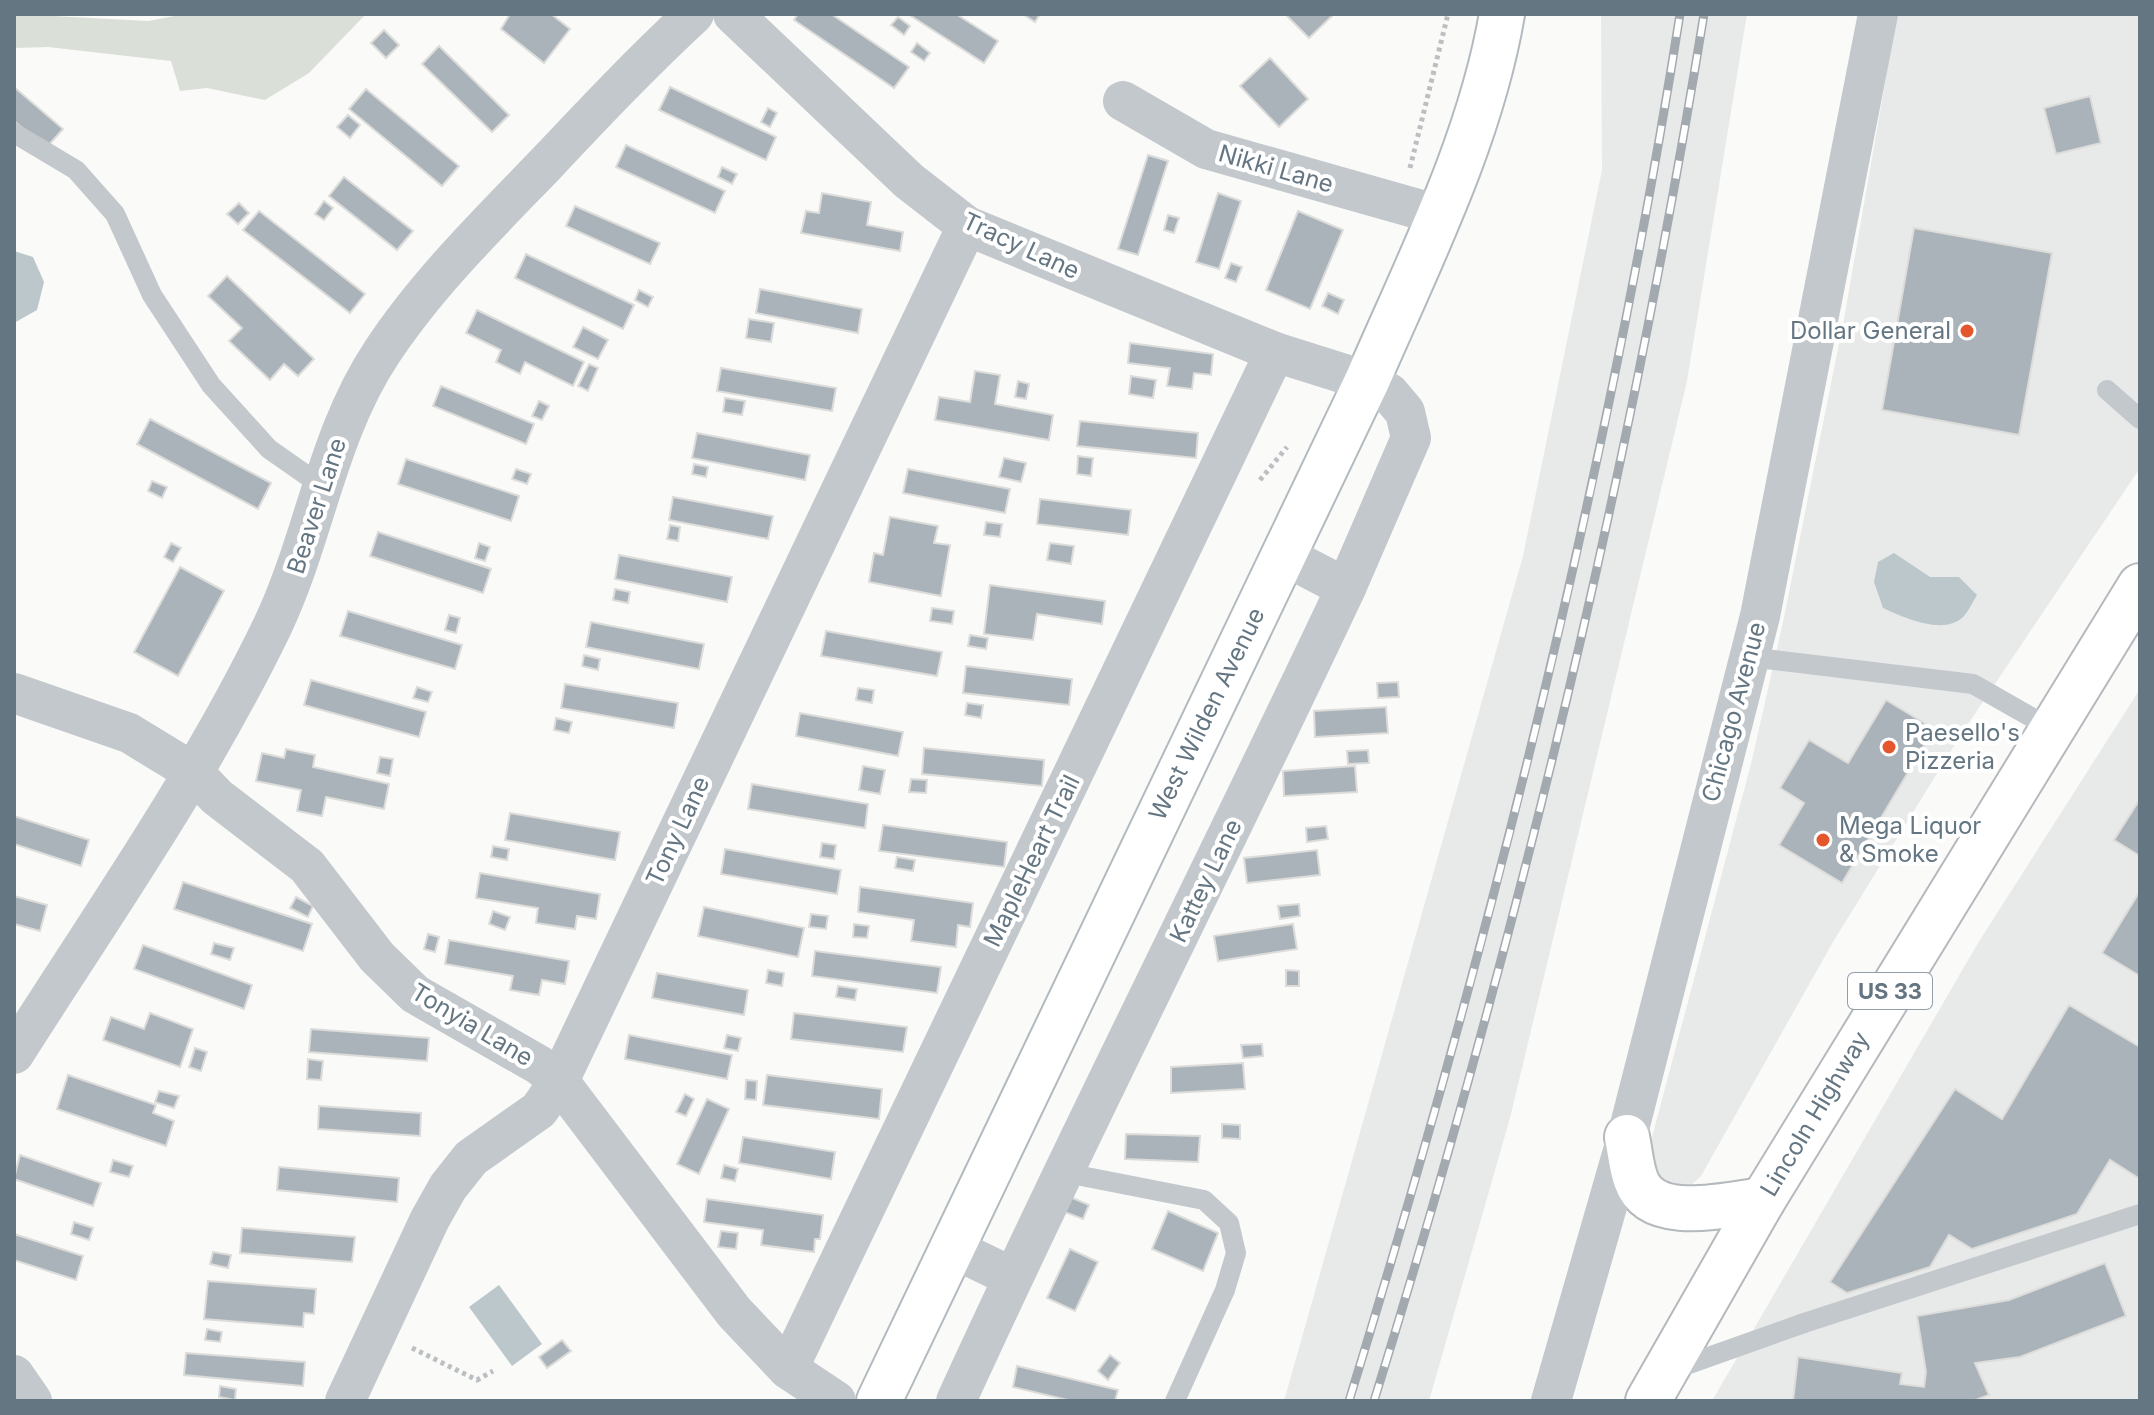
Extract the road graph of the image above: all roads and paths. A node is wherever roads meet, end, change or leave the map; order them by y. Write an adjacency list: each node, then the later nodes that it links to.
1 (694, 14): 13 (street, Beaver Lane)
2 (733, 14): 8 (street, Tracy Lane)
3 (1878, 14): 17 (street, Chicago Avenue)
4 (1503, 16): 7 (main road, West Wilden Avenue)
5 (1123, 101): 7 (street, Nikki Lane)
6 (14, 133): 13 (lane)
7 (1439, 215): 10 (main road, West Wilden Avenue)
8 (967, 226): 9 (street, Tracy Lane); 22 (street, Tony Lane)
9 (1275, 352): 10 (street, Tracy Lane); 30 (street, MapleHeart Trail)
10 (1367, 381): 14 (main road, West Wilden Avenue); 16 (street, Kattey Lane)
11 (2107, 390): 12 (lane)
12 (2140, 419)
13 (322, 486): 20 (street, Beaver Lane)
14 (1283, 555): 16 (street); 27 (main road, West Wilden Avenue)
15 (2140, 586): 19 (main road, Lincoln Highway / US 33)
16 (1346, 588): 24 (street, Kattey Lane)
17 (1749, 657): 19 (lane); 23 (street, Chicago Avenue)
18 (14, 693): 20 (street, Tonyia Lane)
19 (2050, 728): 25 (main road, Lincoln Highway / US 33)
20 (193, 772): 21 (street, Beaver Lane); 22 (street, Tonyia Lane)
21 (14, 1054)
22 (559, 1081): 29 (street, Tony Lane); 30 (street, Tonyia Lane)
23 (1627, 1137): 25 (main road); 40 (street, Chicago Avenue)
24 (1061, 1172): 28 (street, Kattey Lane); 39 (lane)
25 (1763, 1200): 33 (main road, Lincoln Highway / US 33)
26 (2140, 1214): 33 (lane)
27 (952, 1248): 28 (street); 37 (main road, West Wilden Avenue)
28 (1012, 1277): 38 (street, Kattey Lane)
29 (378, 1331): 31 (path); 35 (street, Tony Lane)
30 (788, 1369): 36 (street, Tonyia Lane)
31 (493, 1371)
32 (14, 1375): 34 (street)
33 (1656, 1387)
34 (32, 1401)
35 (345, 1401)
36 (836, 1401)
37 (879, 1401)
38 (956, 1401)
39 (1175, 1401)
40 (1551, 1401)

